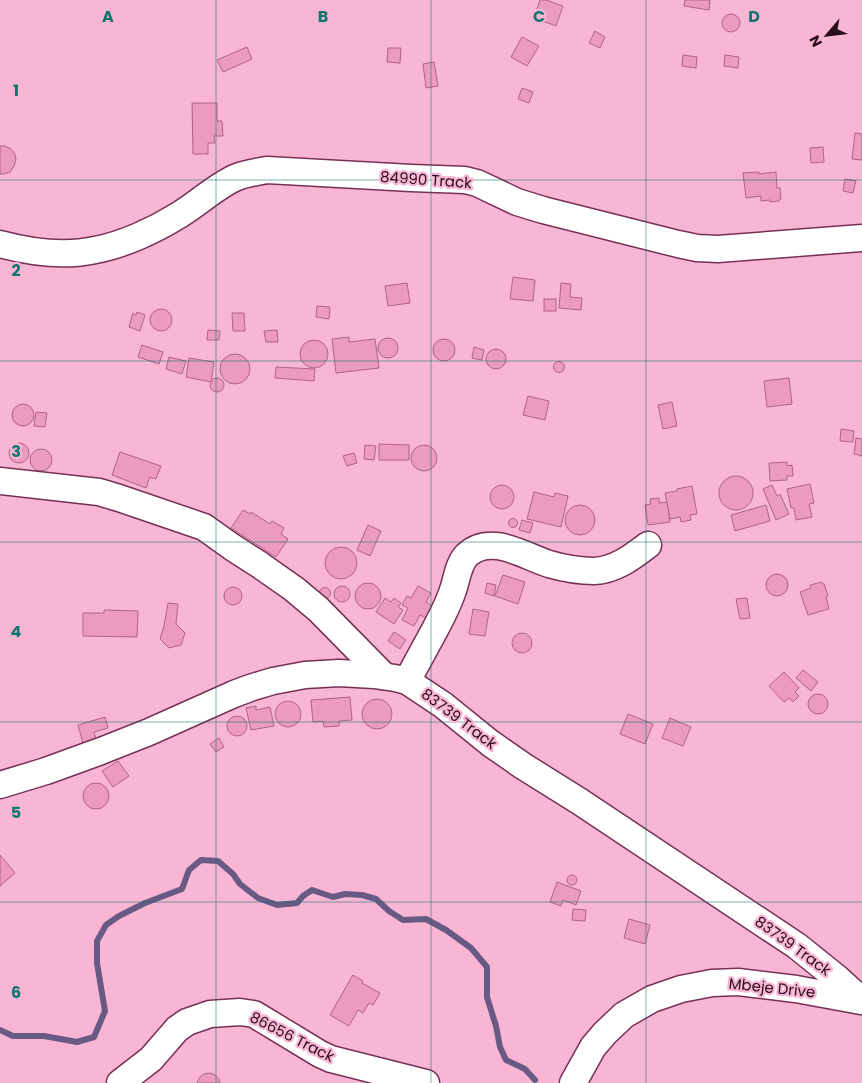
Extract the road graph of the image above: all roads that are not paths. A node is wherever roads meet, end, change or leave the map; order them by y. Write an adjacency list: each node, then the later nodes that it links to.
1 (862, 238): 2 (street, 84990 Track)
2 (0, 244)
3 (0, 482): 5 (street)
4 (648, 545): 5 (street)
5 (395, 679): 6 (street, 83739 Track); 7 (street, 83739 Track)
6 (0, 785)
7 (861, 1000): 10 (street, Mbeje Drive)
8 (120, 1083): 9 (street, 86656 Track)
9 (426, 1083)
10 (573, 1083)

